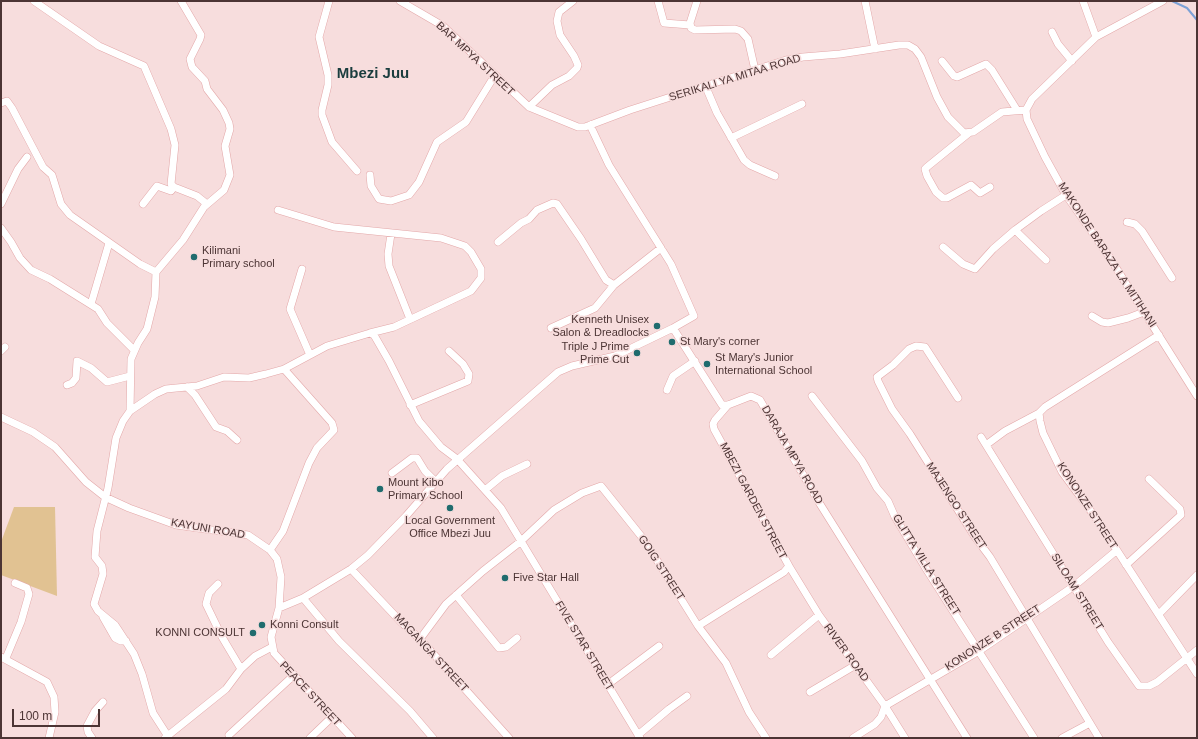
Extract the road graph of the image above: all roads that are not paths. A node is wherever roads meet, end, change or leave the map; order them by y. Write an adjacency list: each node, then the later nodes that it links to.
1 (34, 1): 32 (street)
2 (180, 1): 37 (street)
3 (329, 1): 29 (street)
4 (400, 1): 18 (street, BAR MPYA STREET)
5 (573, 1): 22 (street)
6 (658, 1): 11 (street)
7 (697, 1): 11 (street)
8 (865, 1): 14 (street)
9 (1083, 1): 13 (street)
10 (1163, 1): 13 (street)
11 (690, 25): 17 (street)
12 (1052, 32): 16 (street)
13 (1096, 37): 16 (street)
14 (875, 49): 17 (street, SERIKALI YA MITAA ROAD); 26 (street, SERIKALI YA MITAA ROAD)
15 (942, 61): 23 (street)
16 (1072, 61): 24 (street)
17 (755, 70): 19 (street, SERIKALI YA MITAA ROAD)
18 (495, 75): 22 (street, BAR MPYA STREET); 30 (street)
19 (705, 85): 25 (street, SERIKALI YA MITAA ROAD); 27 (street)
20 (1, 103): 44 (street)
21 (802, 104): 27 (street)
22 (529, 107): 25 (street, SERIKALI YA MITAA ROAD)
23 (1017, 110): 24 (street); 26 (street)
24 (1026, 110): 34 (street, MAKONDE BARAZA LA MITIHANI)
25 (590, 125): 46 (street)
26 (969, 133): 33 (street)
27 (731, 138): 31 (street)
28 (27, 157): 35 (street)
29 (357, 171)
30 (370, 175)
31 (775, 176)
32 (174, 187): 36 (street); 37 (street)
33 (990, 187)
34 (1066, 195): 41 (street); 53 (street, MAKONDE BARAZA LA MITIHANI)
35 (1, 204)
36 (143, 204)
37 (207, 204): 49 (street)
38 (278, 210): 42 (street)
39 (1127, 222): 50 (street)
40 (1, 228): 52 (street)
41 (1015, 230): 45 (street); 47 (street)
42 (391, 234): 55 (street); 55 (street)
43 (498, 242): 51 (street)
44 (109, 243): 49 (street); 52 (street)
45 (943, 247)
46 (661, 248): 51 (street); 57 (street)
47 (1046, 260)
48 (302, 269): 62 (street)
49 (156, 272): 60 (street)
50 (1172, 278)
51 (614, 285): 56 (street)
52 (91, 304): 60 (street)
53 (1144, 312): 54 (street); 59 (street, MAKONDE BARAZA LA MITIHANI)
54 (1092, 316)
55 (410, 319): 58 (street)
56 (551, 328)
57 (673, 328): 63 (street); 80 (street)
58 (370, 334): 62 (street); 72 (street, FIVE STAR STREET)
59 (1159, 335): 70 (street, MAKONDE BARAZA LA MITIHANI); 75 (street)
60 (134, 350): 65 (street)
61 (449, 351): 72 (street)
62 (310, 355): 64 (street)
63 (695, 361): 68 (street); 73 (street)
64 (284, 369): 67 (street); 88 (street)
65 (130, 376): 66 (street); 74 (street)
66 (67, 385)
67 (187, 387): 74 (street); 78 (street)
68 (667, 390)
69 (812, 396): 109 (street, GLITTA VILLA STREET)
70 (1197, 396)
71 (958, 398): 102 (street, MAJENGO STREET)
72 (410, 405): 80 (street, FIVE STAR STREET)
73 (728, 405): 91 (street, MBEZI GARDEN STREET); 117 (street, DARAJA MPYA ROAD)
74 (130, 411): 86 (street)
75 (1039, 413): 79 (street); 89 (street, KONONZE STREET)
76 (1, 417): 86 (street, KAYUNI ROAD)
77 (981, 437): 79 (street, SILOAM STREET)
78 (237, 440)
79 (986, 445): 96 (street, SILOAM STREET)
80 (457, 459): 84 (street); 85 (street, FIVE STAR STREET)
81 (527, 464): 85 (street)
82 (392, 473): 84 (street)
83 (1149, 479): 90 (street)
84 (435, 481): 92 (street)
85 (485, 490): 87 (street, FIVE STAR STREET)
86 (105, 497): 88 (street, KAYUNI ROAD); 126 (street)
87 (520, 542): 97 (street); 103 (street, GOIG STREET); 118 (street, FIVE STAR STREET)
88 (270, 550): 99 (street, KAYUNI ROAD)
89 (1116, 551): 90 (street, KONONZE STREET); 96 (street, KONONZE B STREET)
90 (1126, 565): 100 (street, KONONZE STREET)
91 (788, 566): 101 (street, RIVER ROAD); 103 (street, MBEZI GARDEN STREET)
92 (350, 569): 98 (street); 104 (street, MAGANGA STREET)
93 (1197, 575): 100 (street)
94 (15, 583): 111 (street)
95 (218, 584): 114 (street)
96 (1074, 586): 102 (street, KONONZE B STREET); 112 (street, SILOAM STREET)
97 (456, 595): 104 (street); 105 (street)
98 (303, 598): 99 (street); 132 (street)
99 (279, 608): 107 (street, KAYUNI ROAD)
100 (1159, 614): 112 (street, KONONZE STREET)
101 (819, 615): 110 (street); 113 (street, RIVER ROAD)
102 (1026, 617): 109 (street, KONONZE B STREET); 124 (street, MAJENGO STREET)
103 (698, 626): 134 (street, GOIG STREET)
104 (420, 638): 133 (street, MAGANGA STREET)
105 (517, 638)
106 (659, 646): 118 (street)
107 (272, 647): 114 (street); 116 (street, PEACE STREET)
108 (1197, 650): 112 (street, SILOAM STREET)
109 (978, 651): 117 (street, KONONZE B STREET); 138 (street, GLITTA VILLA STREET)
110 (771, 655)
111 (3, 657): 128 (street)
112 (1188, 657): 115 (street, KONONZE STREET)
113 (854, 666): 119 (street); 122 (street, RIVER ROAD)
114 (241, 669): 126 (street)
115 (1197, 674)
116 (293, 676): 123 (street, PEACE STREET); 125 (street)
117 (930, 678): 122 (street, KONONZE B STREET); 137 (street, DARAJA MPYA ROAD)
118 (607, 685): 127 (street, FIVE STAR STREET)
119 (810, 692)
120 (688, 696): 127 (street)
121 (103, 702): 129 (street)
122 (885, 706): 135 (street, KONONZE B STREET); 136 (street, RIVER ROAD)
123 (332, 718): 130 (street); 131 (street, PEACE STREET)
124 (1090, 723): 139 (street); 140 (street, MAJENGO STREET)
125 (229, 736)
126 (167, 737)
127 (639, 737)
128 (49, 738)
129 (92, 738)
130 (310, 738)
131 (352, 738)
132 (433, 738)
133 (509, 738)
134 (766, 738)
135 (853, 738)
136 (905, 738)
137 (967, 738)
138 (1034, 738)
139 (1062, 738)
140 (1099, 738)

